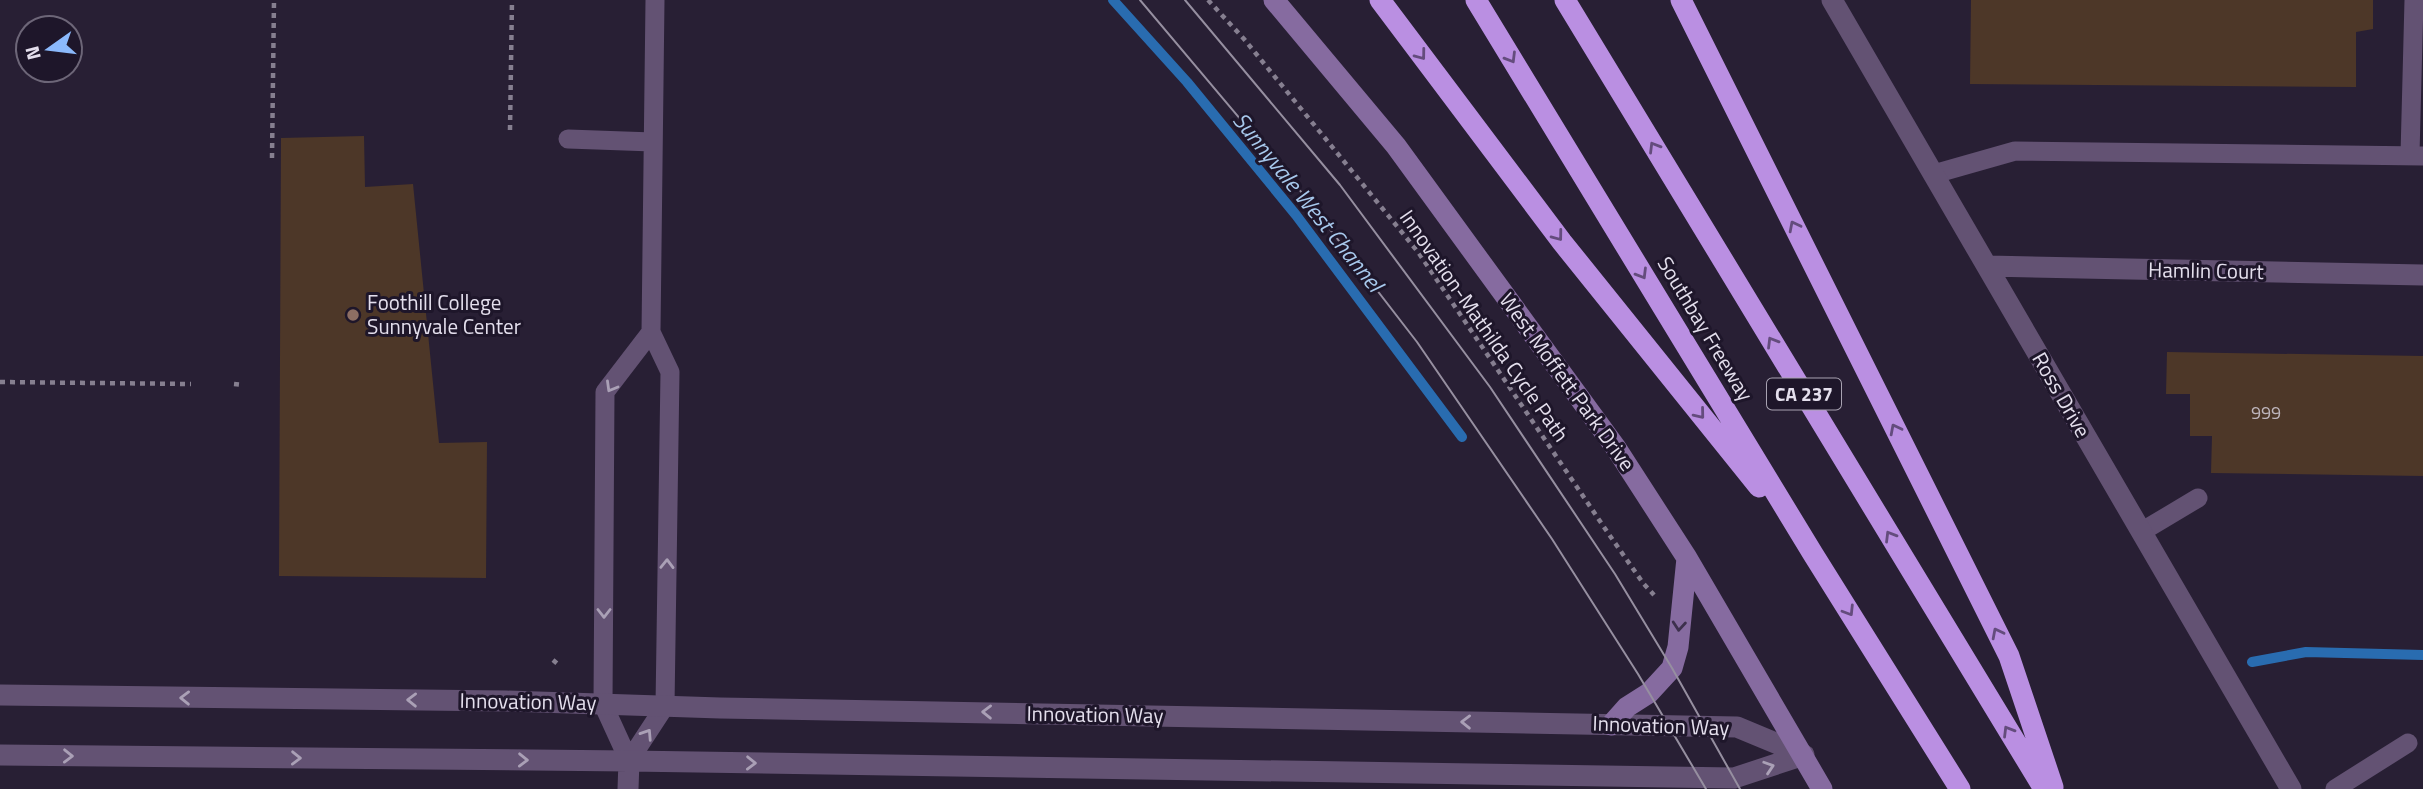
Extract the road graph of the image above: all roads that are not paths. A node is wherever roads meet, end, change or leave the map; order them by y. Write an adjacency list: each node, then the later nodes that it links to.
1 (655, 0): 10 (lane)
2 (1274, 0): 19 (main road, West Moffett Park Drive)
3 (1380, 0): 18 (highway, one-way to 18)
4 (1476, 0): 18 (highway, Southbay Freeway, one-way to 18)
5 (1564, 0): 31 (highway, CA 237, one-way to 5)
6 (1682, 0): 32 (highway, one-way to 6)
7 (1832, 0): 12 (street, Ross Drive)
8 (2414, 0): 11 (lane)
9 (568, 139): 10 (lane)
10 (653, 142): 15 (lane)
11 (2416, 155): 12 (lane)
12 (1934, 174): 13 (street, Ross Drive)
13 (1988, 267): 14 (street, Hamlin Court); 17 (street, Ross Drive)
14 (2423, 275)
15 (651, 332): 21 (lane, one-way to 21); 22 (lane, one-way to 15)
16 (2198, 498): 17 (lane)
17 (2141, 532): 33 (street, Ross Drive)
18 (1813, 554): 30 (highway, Southbay Freeway, one-way to 30)
19 (1687, 558): 23 (main road, one-way to 23); 26 (main road, West Moffett Park Drive)
20 (0, 695): 21 (street, Innovation Way, one-way to 20)
21 (603, 704): 22 (street, Innovation Way); 27 (lane)
22 (665, 706): 23 (street, Innovation Way, one-way to 22); 27 (lane, one-way to 22)
23 (1611, 725): 26 (street, Innovation Way)
24 (2408, 743): 34 (lane)
25 (0, 755): 27 (street, one-way to 27)
26 (1804, 755): 27 (street, one-way to 26); 29 (main road, West Moffett Park Drive)
27 (629, 761): 28 (street)
28 (628, 789)
29 (1822, 789)
30 (1960, 789)
31 (2044, 789)
32 (2054, 789)
33 (2291, 789)
34 (2335, 789)

